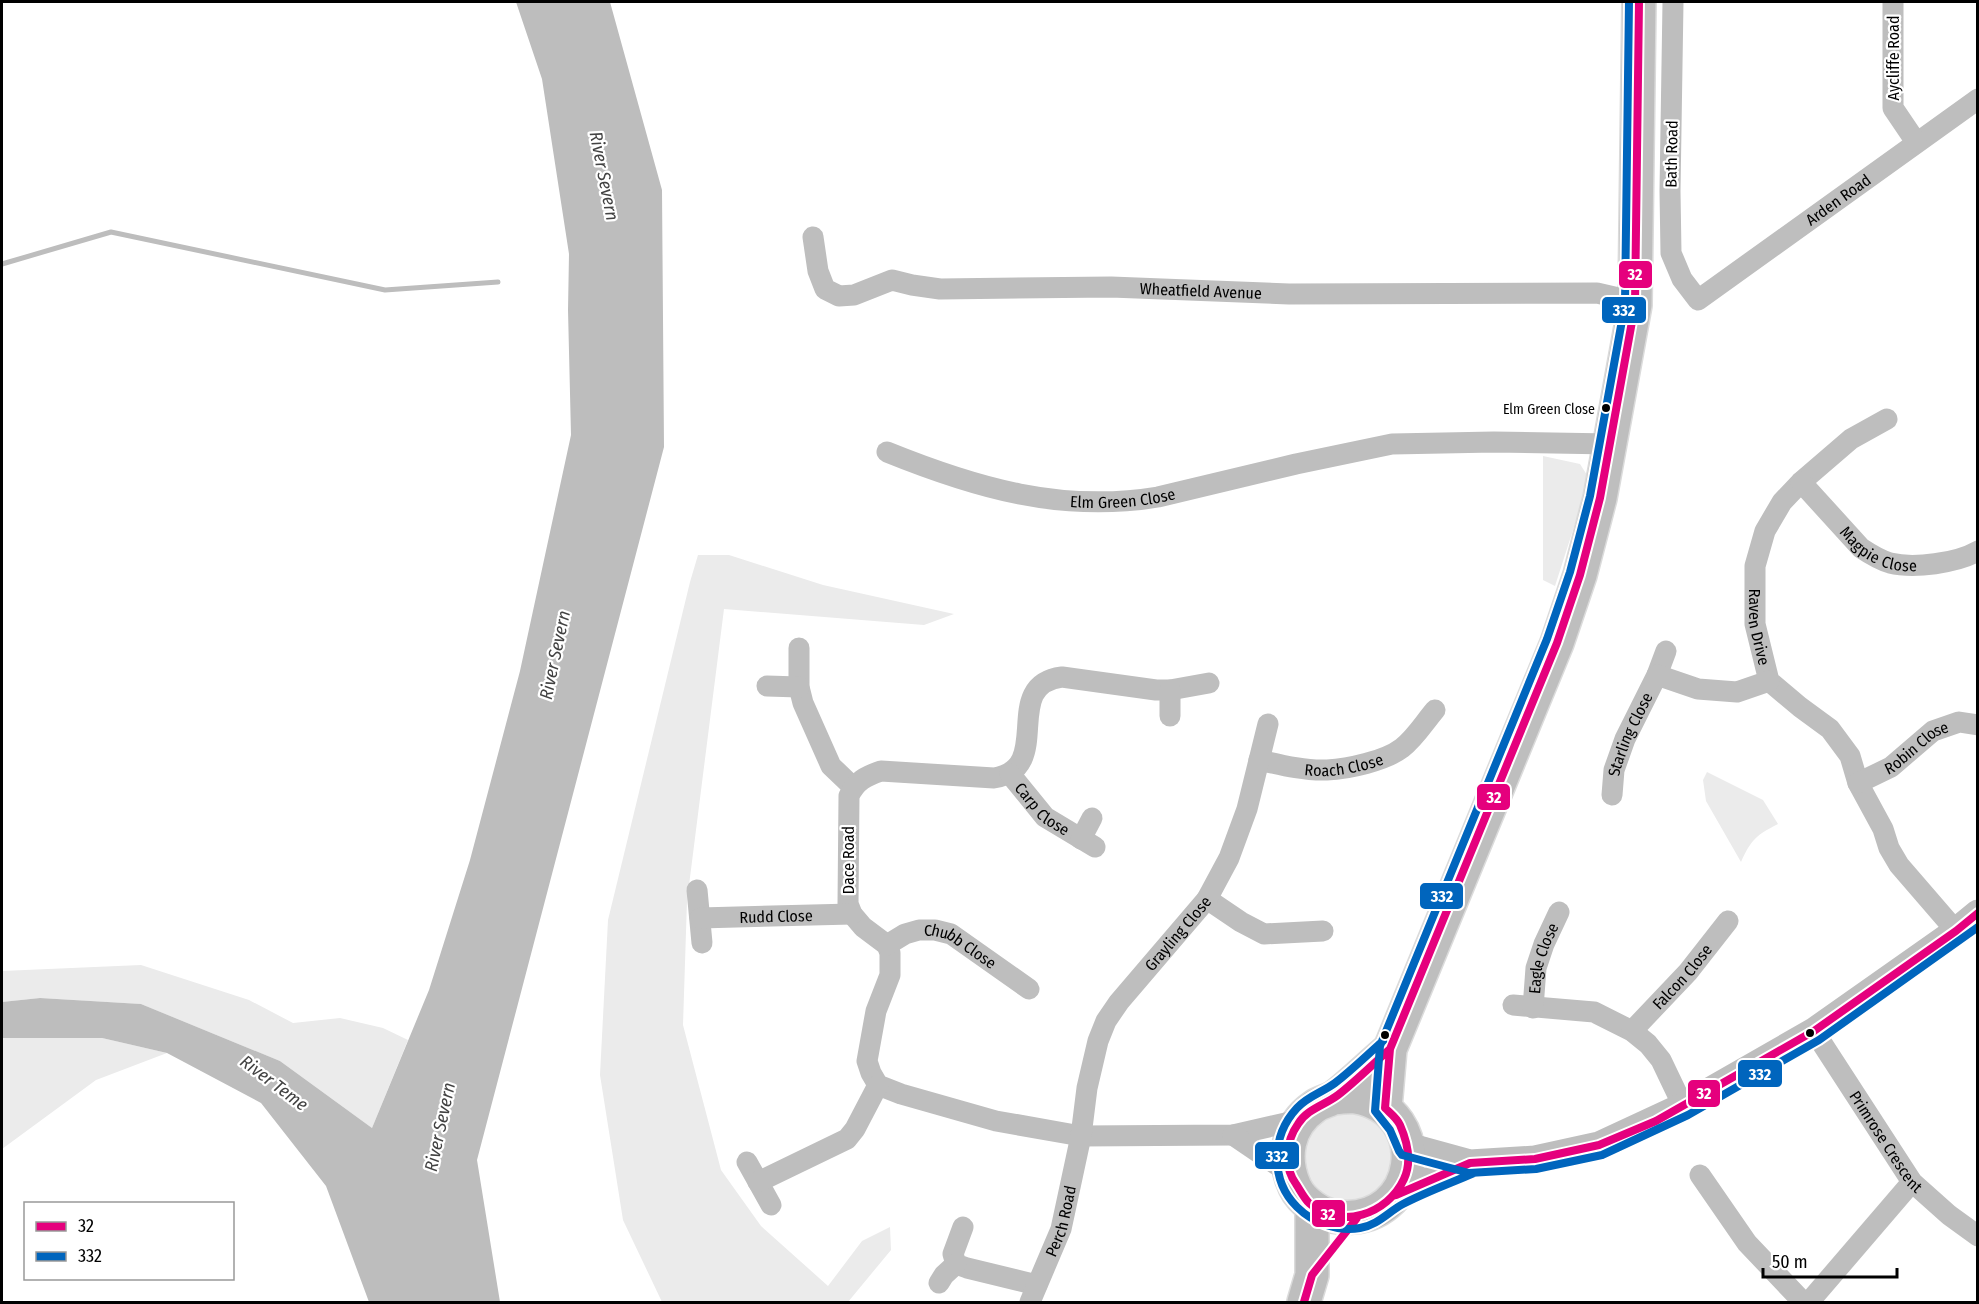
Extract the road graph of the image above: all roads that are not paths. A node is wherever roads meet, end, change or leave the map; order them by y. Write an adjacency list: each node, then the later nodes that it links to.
1 (1639, 2): 8 (main road, Bath Road)
2 (1673, 2): 7 (street, Bath Road)
3 (1893, 2): 5 (street, Aycliffe Road)
4 (1977, 99): 5 (street, Arden Road)
5 (1916, 142): 7 (street, Arden Road)
6 (813, 237): 8 (street, Wheatfield Avenue)
7 (1698, 300)
8 (1635, 305): 10 (main road, Bath Road)
9 (1887, 419): 12 (street, Raven Drive)
10 (1611, 444): 11 (street, Elm Green Close); 46 (main road, Bath Road)
11 (887, 452)
12 (1801, 482): 13 (street, Magpie Close); 17 (street, Raven Drive)
13 (1977, 551)
14 (799, 648): 20 (street)
15 (1666, 651): 16 (street, Starling Close)
16 (1657, 675): 17 (street, Starling Close); 30 (street, Starling Close)
17 (1768, 681): 28 (street, Raven Drive)
18 (1209, 683): 21 (street)
19 (767, 686): 20 (street)
20 (799, 687): 29 (street)
21 (1170, 690): 23 (street); 27 (street)
22 (1435, 710): 26 (street, Roach Close)
23 (1170, 716)
24 (1268, 724): 26 (street, Grayling Close)
25 (1977, 724): 28 (street, Robin Close)
26 (1259, 760): 33 (street, Grayling Close)
27 (1010, 774): 29 (street); 31 (street, Carp Close)
28 (1858, 783): 40 (street, Raven Drive)
29 (853, 787): 36 (street, Dace Road)
30 (1612, 795)
31 (1092, 818)
32 (697, 890): 37 (street)
33 (1207, 898): 39 (street); 53 (street, Grayling Close)
34 (1559, 912): 44 (street, Eagle Close)
35 (1977, 913): 40 (street)
36 (852, 914): 37 (street, Rudd Close); 42 (street, Dace Road)
37 (700, 918): 41 (street)
38 (1728, 921): 44 (street, Falcon Close)
39 (1323, 931)
40 (1956, 931): 45 (street)
41 (702, 943)
42 (887, 945): 43 (street, Chubb Close); 47 (street)
43 (1029, 989)
44 (1632, 1031): 49 (street)
45 (1814, 1031): 49 (street); 60 (street, Primrose Crescent)
46 (1390, 1049): 48 (main road, Bath Road); 50 (main road, Bath Road)
47 (878, 1085): 53 (street); 59 (street)
48 (1333, 1098): 50 (main road); 51 (main road, Bath Road)
49 (1683, 1106): 56 (street)
50 (1385, 1108): 54 (main road)
51 (1299, 1120): 52 (street); 57 (main road)
52 (1233, 1135): 53 (street); 57 (street)
53 (1081, 1136): 70 (street, Perch Road)
54 (1408, 1146): 56 (street); 61 (main road)
55 (747, 1162): 59 (street)
56 (1470, 1163): 61 (street)
57 (1289, 1173): 63 (main road)
58 (1700, 1175): 71 (street)
59 (758, 1182): 62 (street)
60 (1912, 1182): 66 (street, Primrose Crescent); 72 (street)
61 (1396, 1196): 64 (main road)
62 (771, 1205)
63 (1312, 1207): 64 (main road); 69 (main road)
64 (1357, 1218): 69 (main road)
65 (963, 1227): 67 (street)
66 (1977, 1236)
67 (956, 1264): 68 (street); 70 (street)
68 (939, 1284)
69 (1308, 1289)
70 (1034, 1294)
71 (1803, 1302)
72 (1809, 1302)

